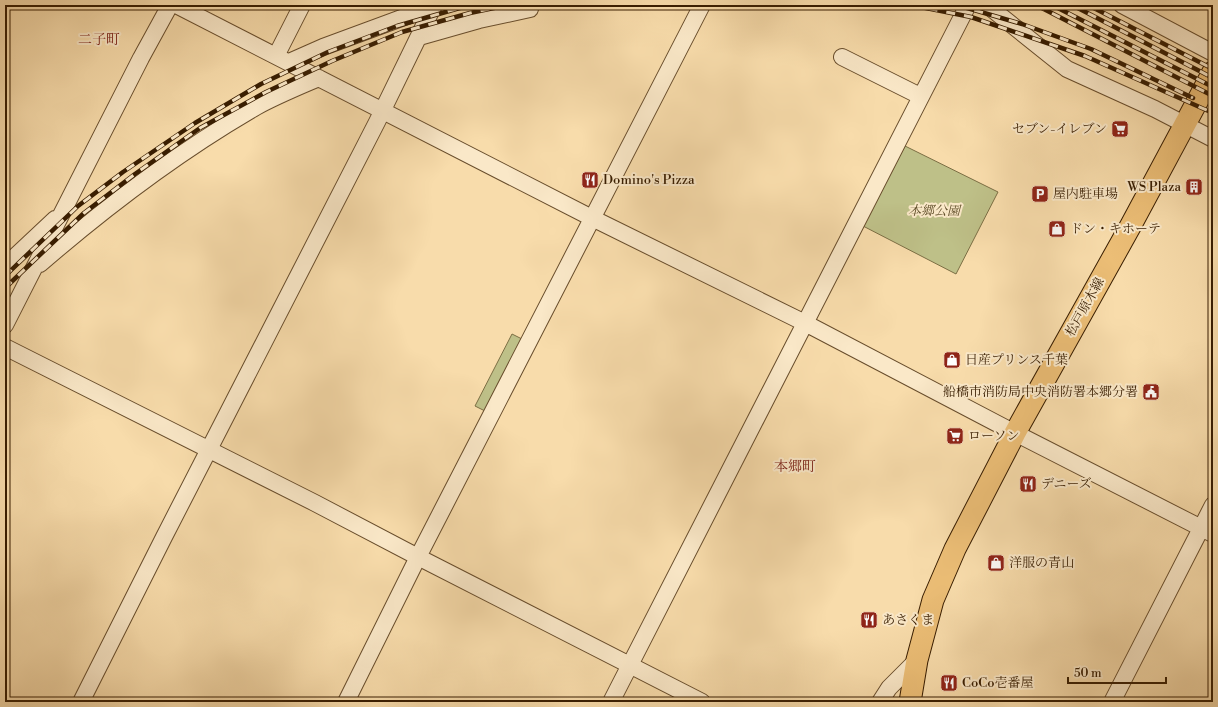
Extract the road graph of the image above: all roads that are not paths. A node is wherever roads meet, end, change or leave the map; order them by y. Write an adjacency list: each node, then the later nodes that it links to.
1 (170, 5): 20 (street)
2 (176, 5): 13 (street)
3 (302, 5): 13 (street)
4 (702, 5): 21 (street)
5 (968, 5): 24 (street)
6 (987, 5): 18 (street)
7 (1122, 5): 11 (street)
8 (434, 6): 10 (street); 13 (street)
9 (530, 9): 10 (street)
10 (418, 37): 17 (street)
11 (1213, 53)
12 (842, 57): 16 (street)
13 (282, 59): 15 (street)
14 (1213, 72): 18 (main road, 松戸原木線)
15 (319, 78): 17 (street); 23 (street)
16 (916, 94)
17 (383, 110): 21 (street); 28 (street)
18 (1185, 125): 19 (street); 27 (main road, 松戸原木線)
19 (1213, 139)
20 (64, 210): 22 (street); 23 (street)
21 (592, 218): 24 (street); 31 (street)
22 (5, 266)
23 (33, 270): 25 (street)
24 (805, 323): 27 (street); 33 (street)
25 (5, 325)
26 (5, 347): 28 (street)
27 (1015, 433): 30 (street); 32 (main road, 松戸原木線)
28 (209, 450): 31 (street); 34 (street)
29 (1213, 505): 30 (street)
30 (1207, 531): 40 (street)
31 (418, 557): 33 (street); 35 (street)
32 (917, 660): 38 (street); 39 (main road, 松戸原木線)
33 (630, 665): 36 (street); 37 (street)
34 (81, 702)
35 (346, 702)
36 (611, 702)
37 (702, 702)
38 (880, 702)
39 (910, 702)
40 (1112, 702)

